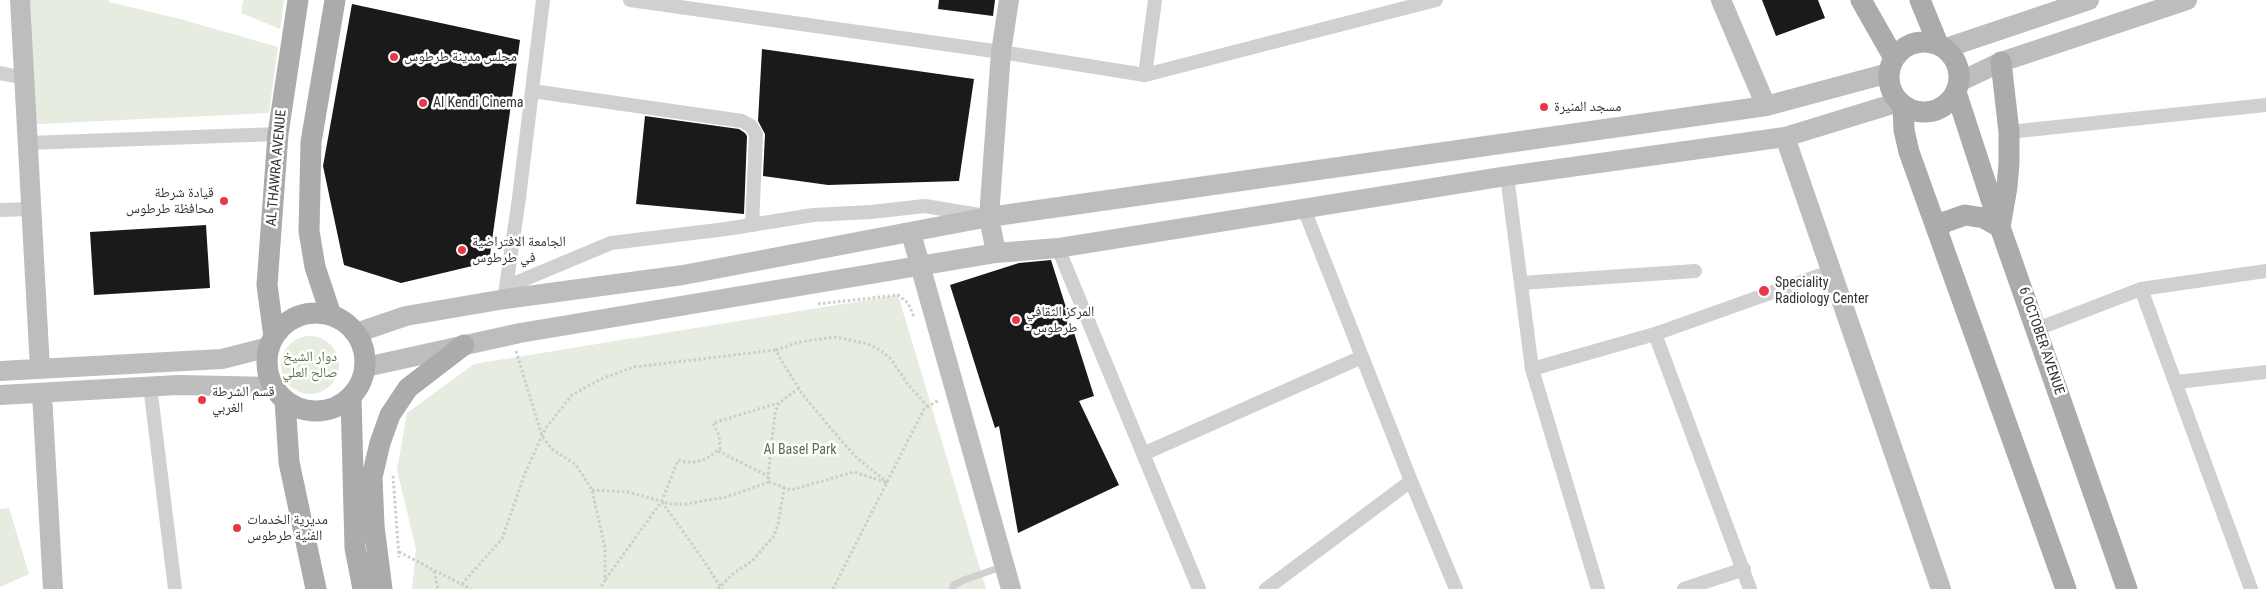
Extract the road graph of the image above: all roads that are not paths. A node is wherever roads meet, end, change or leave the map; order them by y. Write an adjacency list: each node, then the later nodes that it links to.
1 (20, 0): 20 (main road)
2 (298, 0): 27 (main road, AL THAWRA AVENUE)
3 (335, 0): 48 (main road)
4 (543, 0): 22 (street)
5 (630, 0): 15 (street)
6 (1009, 0): 15 (main road)
7 (1156, 0): 19 (street)
8 (1436, 0): 19 (street)
9 (1721, 0): 25 (main road)
10 (1861, 0): 17 (main road)
11 (1920, 0): 14 (main road)
12 (2089, 0): 14 (main road)
13 (2187, 0): 16 (main road)
14 (1942, 46): 17 (main road); 21 (main road)
15 (1001, 52): 19 (street); 34 (main road)
16 (2001, 62): 21 (main road); 26 (main road)
17 (1891, 65): 23 (main road); 25 (main road)
18 (0, 73): 20 (street)
19 (1145, 75)
20 (24, 78): 29 (main road)
21 (1958, 87): 23 (main road); 36 (main road, 6 OCTOBER AVENUE)
22 (532, 91): 35 (street); 47 (street)
23 (1901, 104): 28 (main road); 37 (main road)
24 (2266, 105): 26 (street)
25 (1766, 106): 34 (main road)
26 (2009, 132): 36 (main road)
27 (278, 134): 29 (street); 52 (main road, AL THAWRA AVENUE)
28 (1785, 137): 30 (main road); 43 (main road)
29 (28, 144): 31 (main road)
30 (1507, 176): 32 (main road); 45 (street)
31 (32, 209): 33 (street); 56 (main road)
32 (1304, 209): 39 (main road); 54 (street)
33 (0, 210)
34 (989, 217): 35 (street); 38 (main road); 40 (main road)
35 (752, 225): 47 (street)
36 (2000, 226): 37 (main road); 49 (main road, 6 OCTOBER AVENUE)
37 (1937, 229): 84 (main road)
38 (911, 233): 41 (main road); 47 (main road)
39 (1058, 248): 40 (main road); 66 (street)
40 (996, 253): 41 (main road)
41 (919, 266): 53 (main road); 68 (main road)
42 (1695, 271): 45 (street)
43 (1832, 271): 51 (street); 83 (main road)
44 (2266, 271): 46 (street)
45 (1521, 283): 57 (street)
46 (2142, 289): 49 (street); 60 (street)
47 (505, 293): 50 (main road)
48 (331, 316): 50 (main road); 52 (main road)
49 (2036, 329): 85 (main road, 6 OCTOBER AVENUE)
50 (356, 333): 55 (main road)
51 (1655, 334): 57 (street); 69 (street)
52 (272, 342): 56 (main road); 63 (main road)
53 (464, 345): 55 (main road); 75 (main road)
54 (1362, 357): 66 (street); 67 (street)
55 (366, 367): 65 (main road)
56 (40, 369): 58 (main road)
57 (1532, 369): 80 (street)
58 (0, 372)
59 (2266, 372): 60 (street)
60 (2177, 382): 86 (street)
61 (150, 386): 62 (main road); 63 (main road); 72 (street)
62 (42, 394): 64 (main road); 71 (main road)
63 (279, 394): 65 (main road); 73 (main road)
64 (0, 396)
65 (351, 397): 74 (main road)
66 (1143, 454): 78 (street)
67 (1410, 481): 70 (street); 79 (street)
68 (1004, 566): 76 (lane); 77 (main road)
69 (1744, 569): 81 (street); 82 (street)
70 (1269, 588)
71 (53, 589)
72 (175, 589)
73 (316, 589)
74 (362, 589)
75 (382, 589)
76 (952, 589)
77 (1011, 589)
78 (1198, 589)
79 (1456, 589)
80 (1598, 589)
81 (1684, 589)
82 (1750, 589)
83 (1941, 589)
84 (2066, 589)
85 (2127, 589)
86 (2251, 589)

